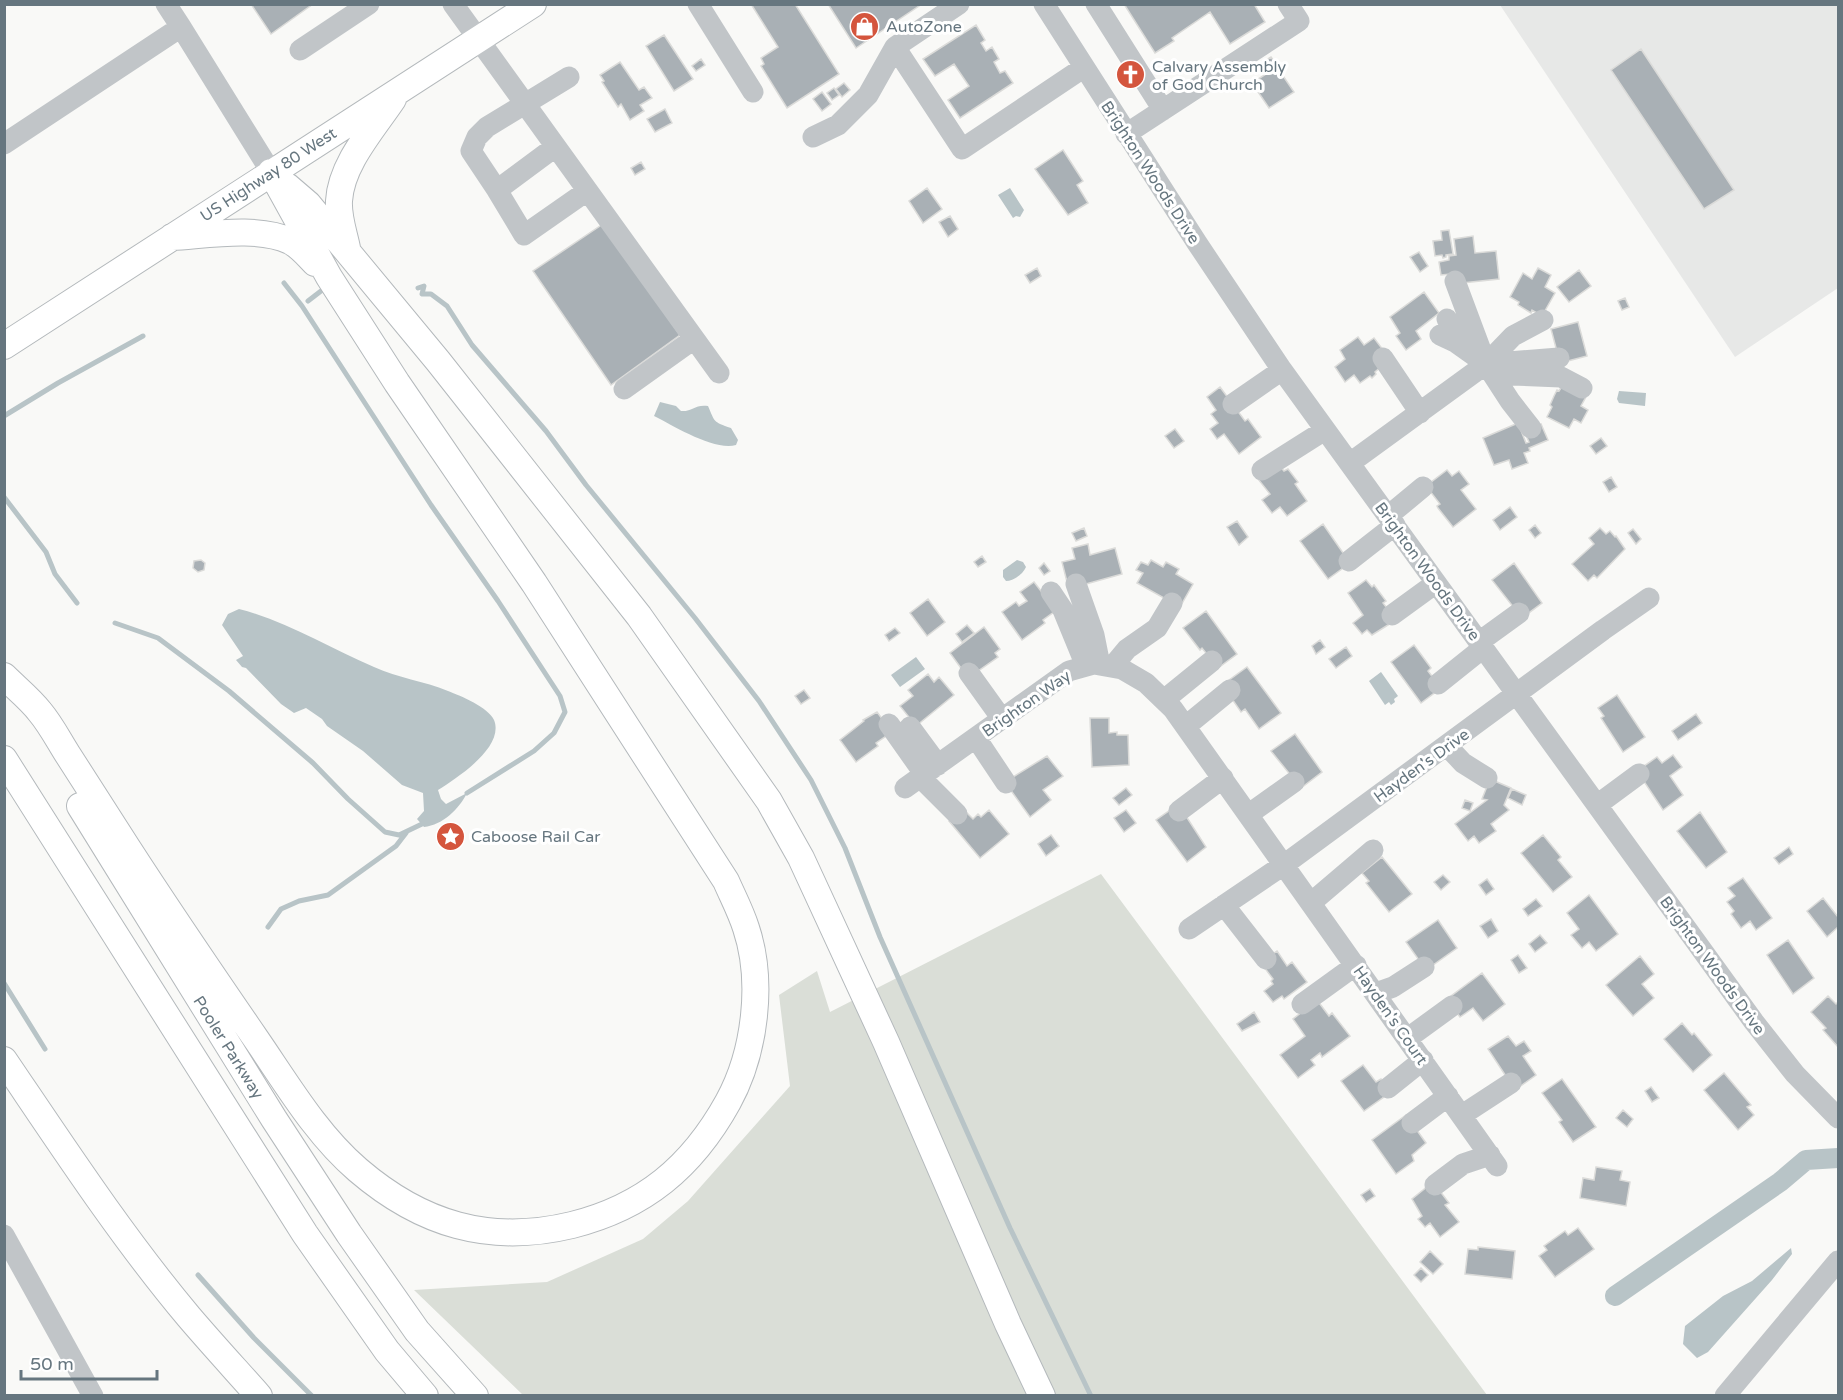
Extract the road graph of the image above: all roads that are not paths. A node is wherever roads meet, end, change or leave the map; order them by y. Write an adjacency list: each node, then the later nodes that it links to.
1 (166, 4): 10 (street)
2 (369, 4): 13 (street)
3 (453, 4): 11 (street)
4 (533, 4): 11 (main road, US Highway 80 West)
5 (698, 4): 17 (street)
6 (959, 4): 12 (street)
7 (1044, 4): 14 (street, Brighton Woods Drive)
8 (1096, 4): 19 (street)
9 (1288, 4): 19 (street)
10 (181, 27): 22 (street); 24 (street)
11 (477, 40): 16 (main road, US Highway 80 West); 18 (street)
12 (895, 47): 14 (street); 21 (street)
13 (300, 50)
14 (1083, 68): 20 (street, Brighton Woods Drive)
15 (569, 77): 18 (street)
16 (398, 91): 24 (main road, US Highway 80 West); 28 (main road)
17 (753, 92)
18 (524, 104): 23 (street); 25 (street)
19 (1163, 110): 20 (street)
20 (1126, 134): 38 (street, Brighton Woods Drive)
21 (813, 137)
22 (4, 144)
23 (555, 147): 25 (street); 26 (street)
24 (272, 172): 27 (main road, US Highway 80 West); 28 (main road); 29 (main road)
25 (497, 190): 26 (street)
26 (587, 191): 33 (street)
27 (172, 237): 29 (main road); 34 (main road, US Highway 80 West)
28 (348, 251): 111 (main road)
29 (329, 277): 62 (main road)
30 (1455, 281): 37 (street)
31 (1543, 320): 37 (street)
32 (1443, 327): 37 (street)
33 (694, 339): 39 (street); 41 (street)
34 (4, 346)
35 (1383, 358): 43 (street)
36 (1559, 358): 37 (street)
37 (1486, 364): 40 (street); 43 (street); 44 (street)
38 (1282, 370): 42 (street); 45 (street, Brighton Woods Drive)
39 (719, 373)
40 (1582, 388)
41 (624, 389)
42 (1233, 404)
43 (1420, 413): 46 (street)
44 (1531, 428)
45 (1325, 430): 46 (street, Brighton Woods Drive); 47 (street)
46 (1350, 464): 49 (street, Brighton Woods Drive)
47 (1262, 470)
48 (1423, 487): 49 (street)
49 (1391, 521): 50 (street); 51 (street, Brighton Woods Drive)
50 (1349, 561)
51 (1436, 583): 57 (street); 58 (street, Brighton Woods Drive)
52 (1076, 584): 60 (street)
53 (1051, 592): 60 (street)
54 (1649, 597): 66 (street, Hayden's Drive)
55 (1172, 603): 60 (street)
56 (1519, 613): 58 (street)
57 (1392, 615)
58 (1481, 645): 64 (street); 66 (street, Brighton Woods Drive)
59 (1212, 661): 67 (street)
60 (1099, 666): 67 (street); 68 (street, Brighton Way)
61 (969, 673): 68 (street)
62 (4, 676)
63 (4, 682): 110 (main road, Pooler Parkway)
64 (1438, 684)
65 (1230, 690): 70 (street)
66 (1517, 695): 72 (street, Hayden's Drive); 80 (street, Brighton Woods Drive)
67 (1164, 700): 70 (street)
68 (1002, 719): 71 (street, Brighton Way)
69 (900, 725): 75 (street)
70 (1186, 726): 76 (street)
71 (976, 738): 75 (street, Brighton Way); 79 (street)
72 (1446, 746): 77 (street); 85 (street, Hayden's Drive)
73 (4, 759): 109 (main road)
74 (1639, 774): 80 (street)
75 (922, 777): 82 (street)
76 (1223, 778): 81 (street); 83 (street)
77 (1487, 778)
78 (1294, 782): 83 (street)
79 (1006, 783)
80 (1597, 805): 102 (street, Brighton Woods Drive)
81 (1179, 811)
82 (957, 814)
83 (1249, 814): 85 (street)
84 (1373, 850): 86 (street)
85 (1285, 864): 86 (street, Hayden's Court); 87 (street, Hayden's Drive)
86 (1312, 902): 90 (street, Hayden's Court)
87 (1224, 905): 88 (street, Hayden's Drive); 89 (street)
88 (1189, 929)
89 (1266, 959)
90 (1356, 965): 92 (street, Hayden's Court); 93 (street)
91 (1424, 967): 92 (street)
92 (1376, 993): 95 (street, Hayden's Court)
93 (1302, 1004)
94 (1452, 1006): 95 (street)
95 (1408, 1038): 97 (street, Hayden's Court)
96 (4, 1060): 108 (main road)
97 (1423, 1060): 99 (street); 100 (street, Hayden's Court)
98 (1511, 1083): 101 (street)
99 (1388, 1088)
100 (1448, 1096): 101 (street, Hayden's Court); 103 (street)
101 (1462, 1115): 104 (street, Hayden's Court)
102 (1839, 1118)
103 (1412, 1124)
104 (1435, 1185)
105 (4, 1235): 107 (street)
106 (1839, 1261): 112 (street)
107 (93, 1395)
108 (259, 1395)
109 (425, 1395)
110 (475, 1395)
111 (1042, 1395)
112 (1725, 1395)

